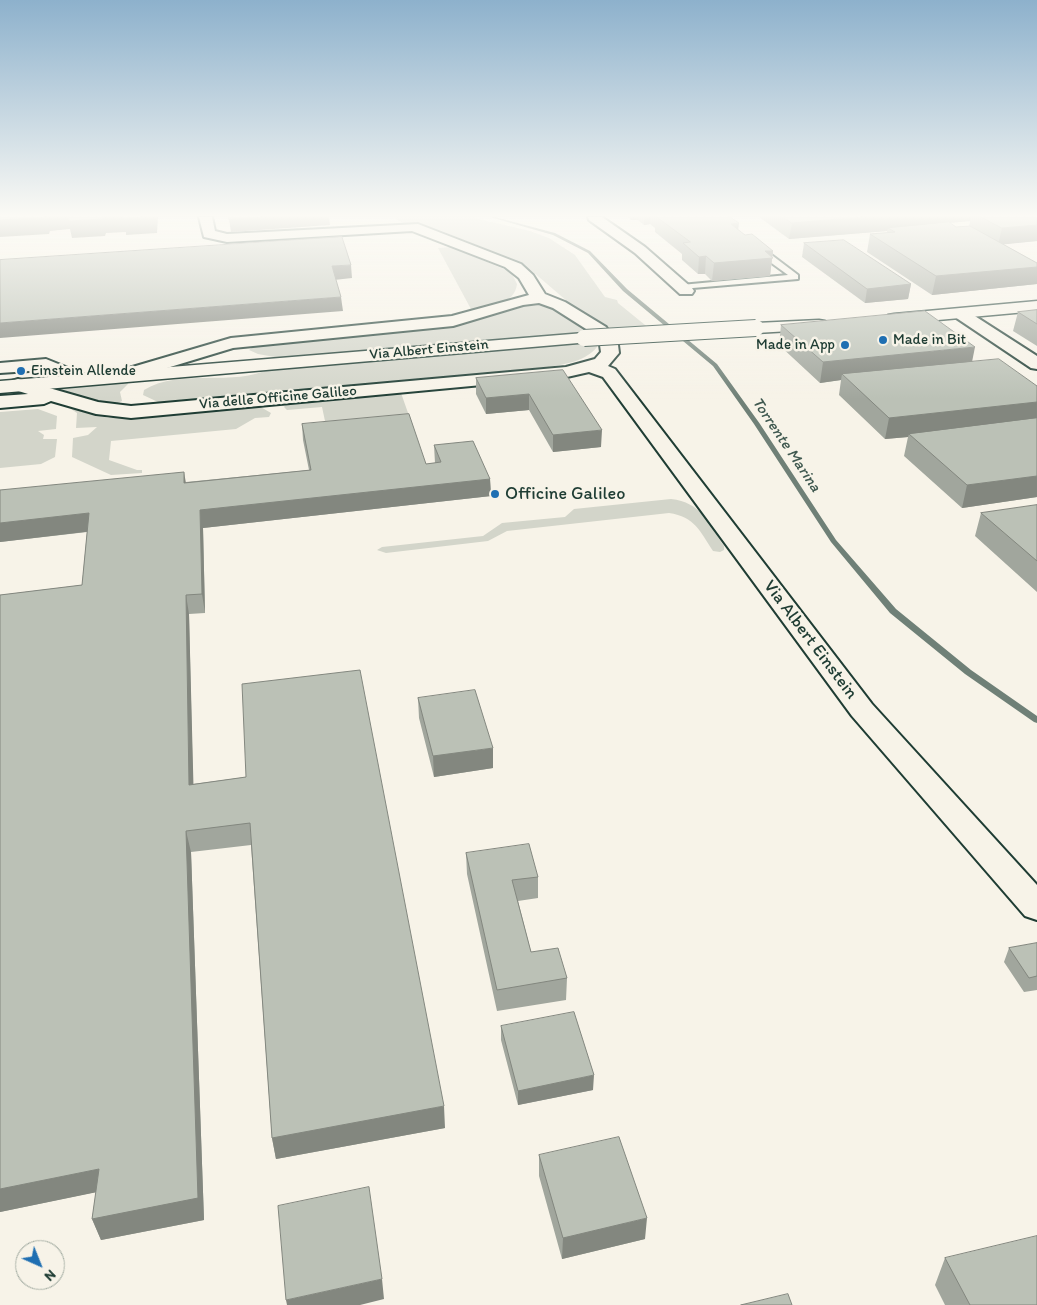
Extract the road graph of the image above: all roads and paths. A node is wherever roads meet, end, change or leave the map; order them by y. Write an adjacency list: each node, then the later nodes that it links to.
1 (526, 278): 5 (street)
2 (671, 278): 4 (street)
3 (787, 278): 4 (lane)
4 (684, 289)
5 (539, 298): 10 (street, Via Albert Einstein); 13 (street)
6 (1037, 306): 7 (street)
7 (961, 314): 8 (street); 12 (street)
8 (874, 321)
9 (835, 324): 11 (street, Via Albert Einstein, bridge)
10 (254, 340): 11 (street); 17 (street, Via Albert Einstein)
11 (254, 364): 16 (street, Via Albert Einstein)
12 (1037, 364)
13 (594, 367): 21 (street, Via Albert Einstein); 25 (street, Via Albert Einstein)
14 (0, 368): 15 (street, Via Albert Einstein)
15 (64, 372): 18 (street, Via Albert Einstein); 19 (street, Via Albert Einstein)
16 (158, 373): 17 (street, Via Albert Einstein); 24 (street)
17 (118, 377): 19 (street, Via Albert Einstein)
18 (0, 378)
19 (82, 380): 20 (street, Via Albert Einstein)
20 (9, 386): 22 (street, Via delle Officine Galileo)
21 (399, 387): 24 (street, Via delle Officine Galileo)
22 (58, 397): 23 (street); 24 (street, Via delle Officine Galileo)
23 (0, 402)
24 (157, 410)
25 (1037, 907)

